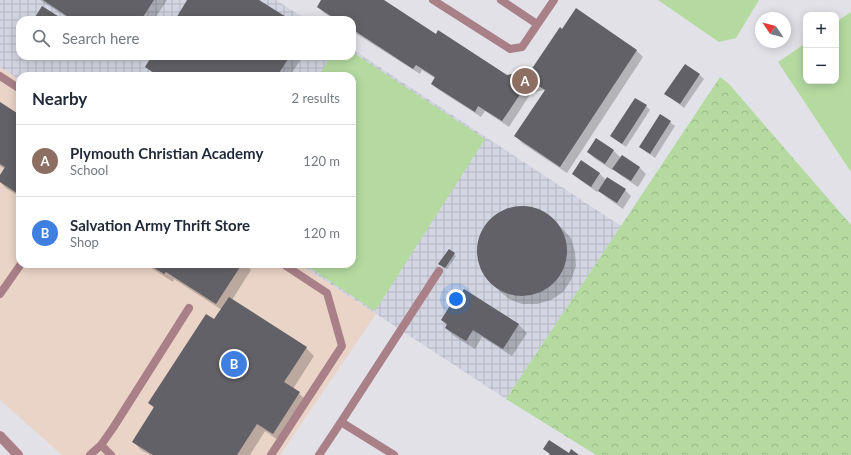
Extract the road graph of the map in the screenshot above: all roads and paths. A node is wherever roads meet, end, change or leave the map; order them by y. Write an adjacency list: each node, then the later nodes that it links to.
1 (434, 0): 4 (lane)
2 (501, 0): 4 (lane)
3 (554, 0): 4 (lane)
4 (537, 24)
5 (0, 76): 6 (lane)
6 (16, 86)
7 (18, 268): 10 (lane)
8 (289, 268): 18 (lane)
9 (439, 271): 12 (lane)
10 (0, 294)
11 (189, 308): 14 (lane)
12 (341, 422): 19 (lane); 20 (lane)
13 (0, 436): 15 (street)
14 (101, 445): 16 (lane); 17 (lane)
15 (18, 455)
16 (90, 455)
17 (111, 455)
18 (271, 455)
19 (319, 455)
20 (394, 455)

